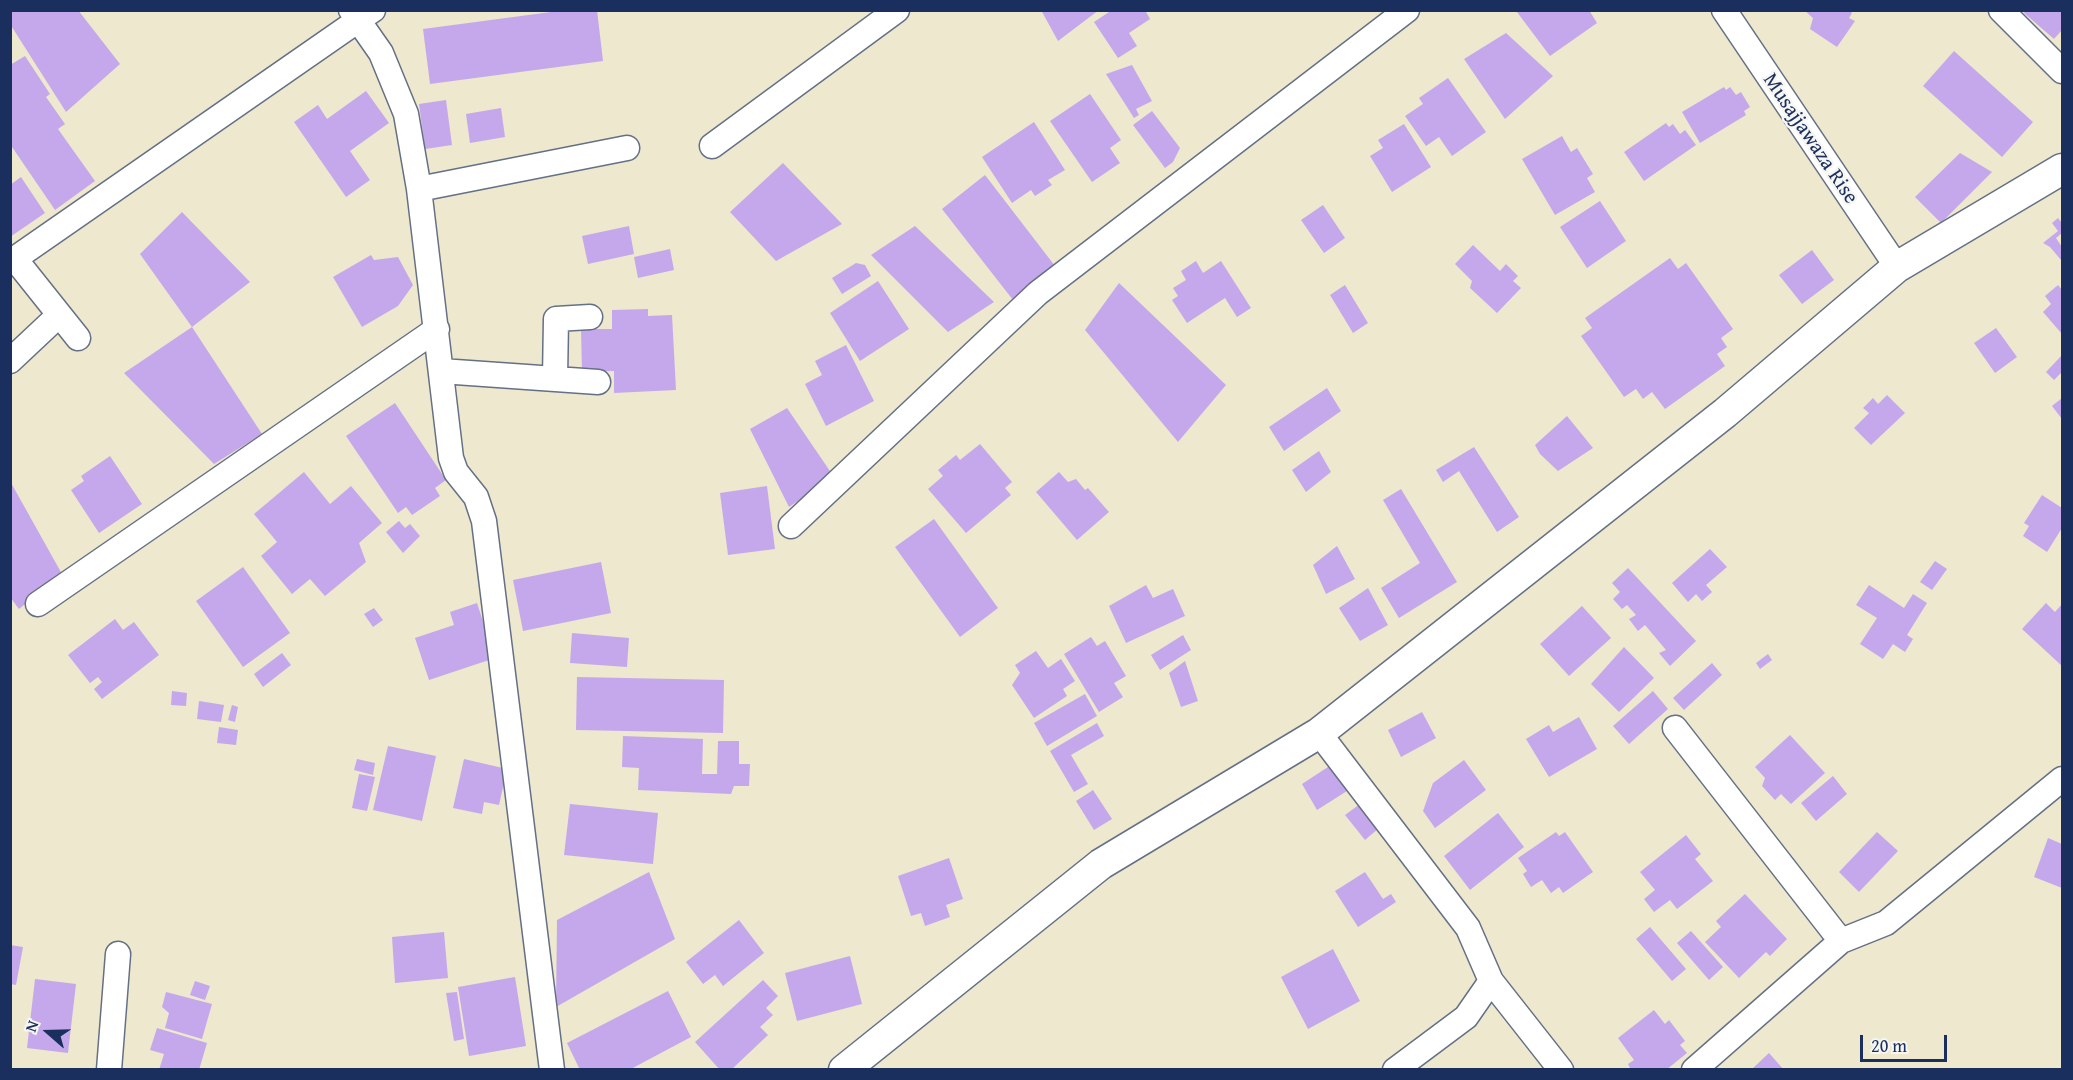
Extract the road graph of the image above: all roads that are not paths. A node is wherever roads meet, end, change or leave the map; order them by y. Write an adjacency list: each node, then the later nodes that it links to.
1 (897, 10): 7 (street)
2 (1407, 10): 21 (street)
3 (1724, 10): 12 (street, Musajjawaza Rise)
4 (2001, 10): 6 (street)
5 (361, 14): 10 (street); 11 (street)
6 (2062, 71)
7 (712, 146)
8 (627, 148): 10 (street)
9 (2062, 169): 12 (street)
10 (419, 189): 15 (street)
11 (13, 261): 13 (street)
12 (1898, 267): 24 (street)
13 (59, 315): 16 (street); 17 (street)
14 (590, 317): 19 (street)
15 (436, 329): 18 (street); 22 (street)
16 (78, 338)
17 (10, 361)
18 (441, 371): 19 (street); 30 (street)
19 (555, 379): 20 (street)
20 (598, 382)
21 (791, 526)
22 (38, 604)
23 (1675, 728): 26 (street)
24 (1319, 733): 28 (street); 31 (street)
25 (2062, 779): 26 (street)
26 (1841, 941): 34 (street)
27 (118, 954): 29 (street)
28 (1491, 981): 32 (street); 33 (street)
29 (109, 1070)
30 (552, 1070)
31 (844, 1070)
32 (1395, 1070)
33 (1561, 1070)
34 (1694, 1070)

